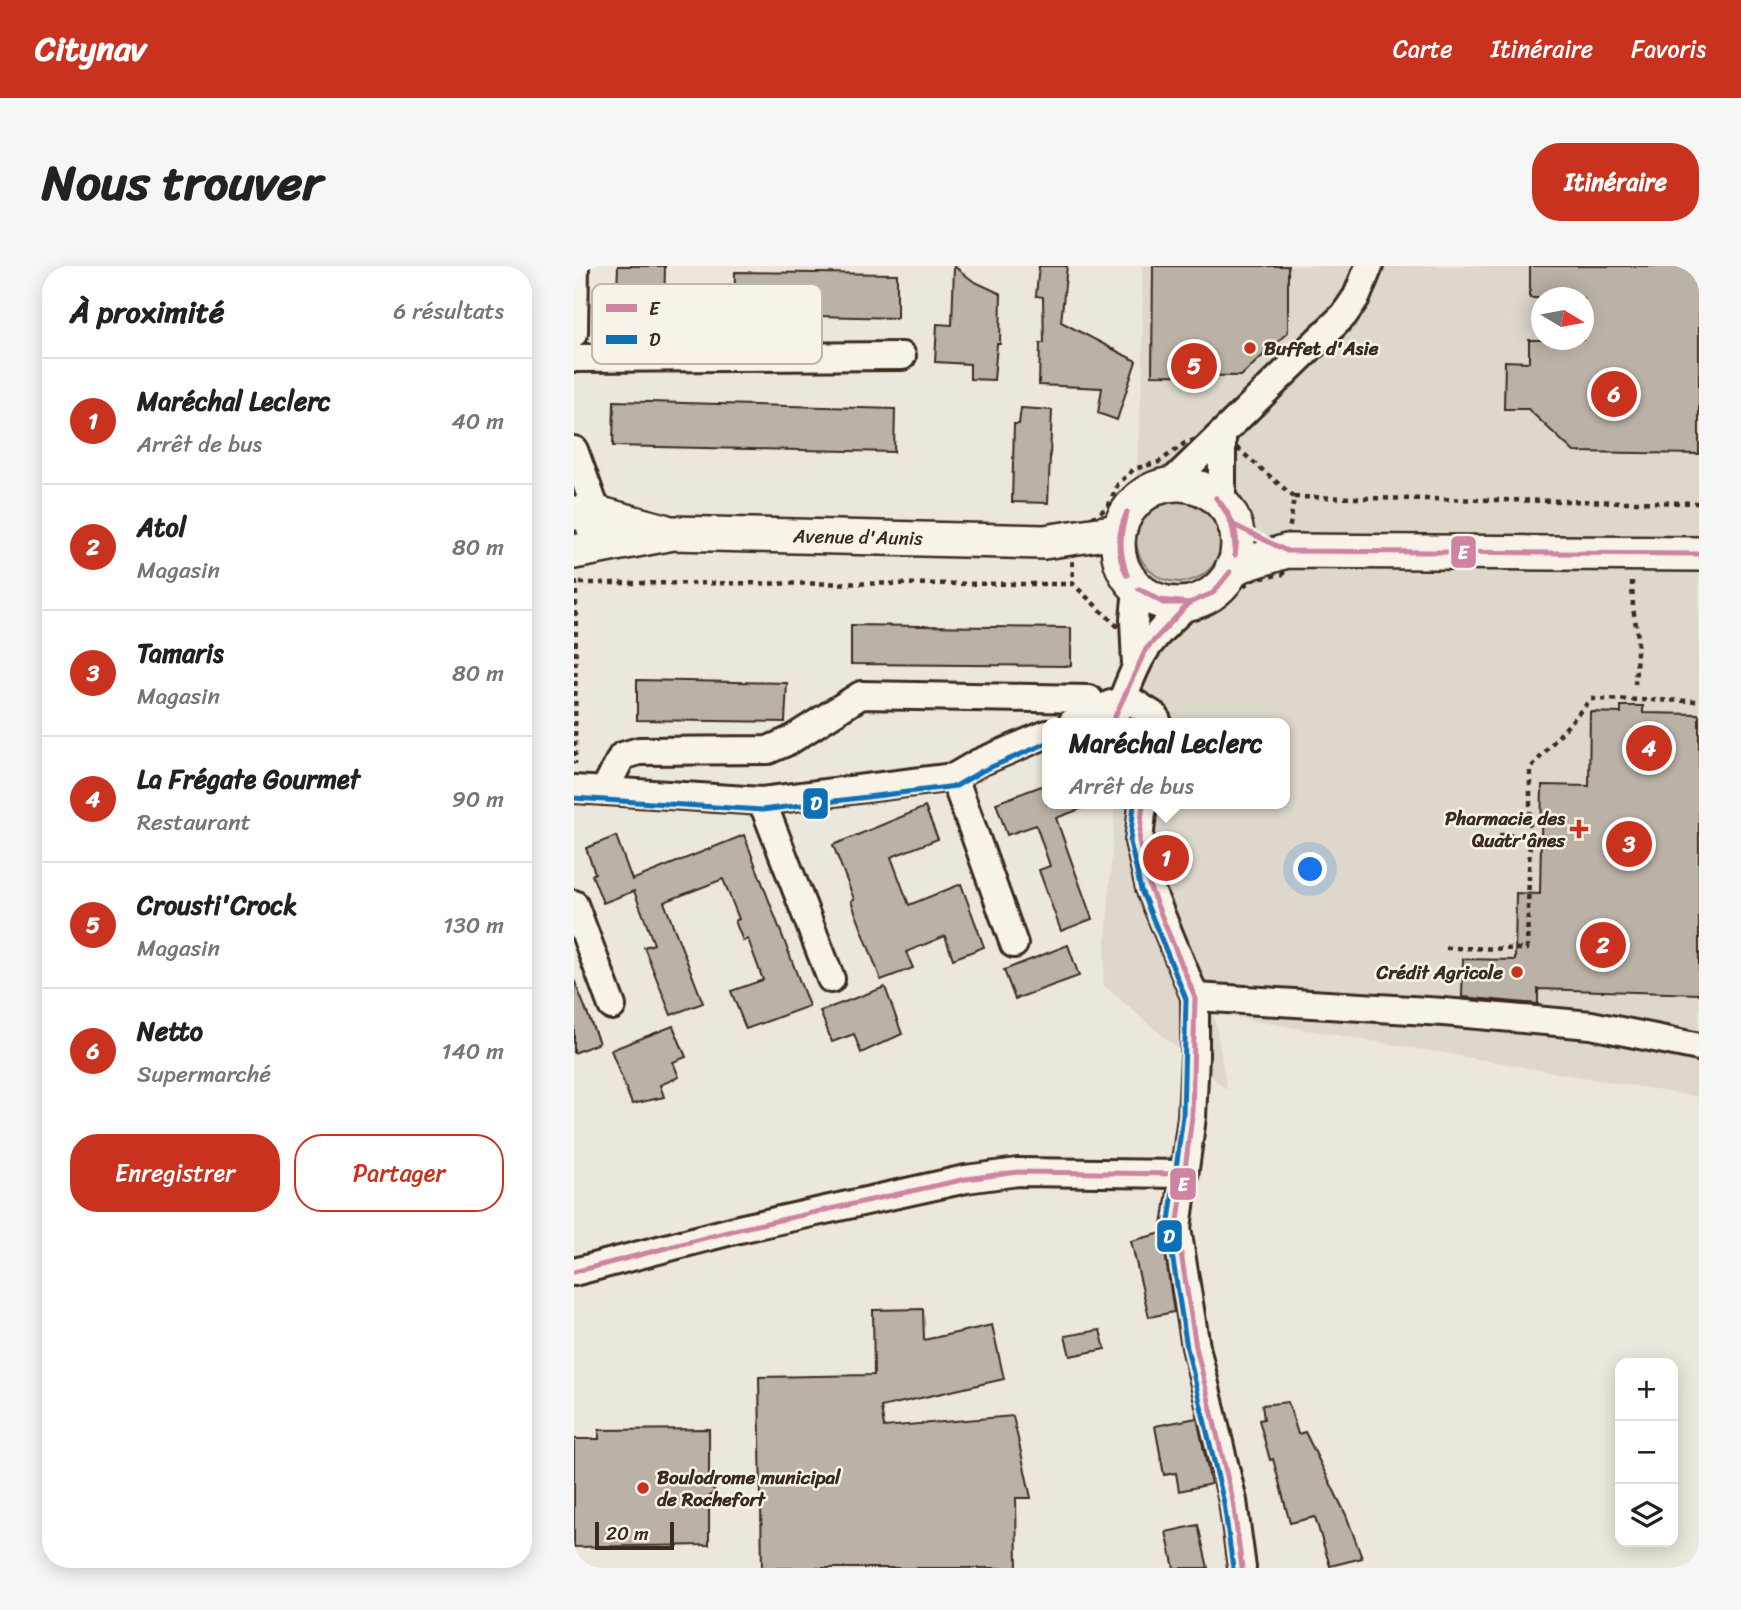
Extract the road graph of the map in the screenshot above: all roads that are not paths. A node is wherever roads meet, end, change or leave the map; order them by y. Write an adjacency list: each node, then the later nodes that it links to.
1 (575, 266): 3 (street)
2 (1369, 266): 8 (street)
3 (574, 333)
4 (822, 356): 5 (street)
5 (902, 356)
6 (574, 358): 7 (street)
7 (592, 358)
8 (1222, 435): 10 (street); 12 (street)
9 (574, 450): 11 (street)
10 (1169, 485): 12 (main road); 13 (main road)
11 (585, 513): 14 (main road, Avenue d'Aunis); 18 (street)
12 (1228, 514): 15 (main road); 19 (main road)
13 (1119, 531): 16 (main road, Avenue d'Aunis); 20 (main road)
14 (673, 533): 16 (main road, Avenue d'Aunis); 18 (main road, Avenue d'Aunis)
15 (1287, 551): 17 (main road); 19 (main road)
16 (1066, 554): 20 (main road, Avenue d'Aunis)
17 (1699, 554)
18 (577, 562)
19 (1233, 568): 21 (main road)
20 (1130, 579): 21 (main road); 22 (street)
21 (1189, 603): 22 (street)
22 (1140, 651): 23 (street)
23 (1125, 697): 24 (street); 25 (street)
24 (1105, 717): 29 (street)
25 (1155, 718)
26 (1042, 736): 27 (street)
27 (954, 777): 30 (street); 33 (street)
28 (574, 789): 29 (street)
29 (604, 791): 30 (street)
30 (762, 801): 34 (street)
31 (1142, 809): 35 (street)
32 (574, 904): 36 (street)
33 (1014, 944)
34 (831, 979)
35 (1195, 998): 37 (street); 38 (street)
36 (612, 1006)
37 (1699, 1047)
38 (1183, 1174): 39 (street); 40 (street)
39 (574, 1272)
40 (1242, 1568)

